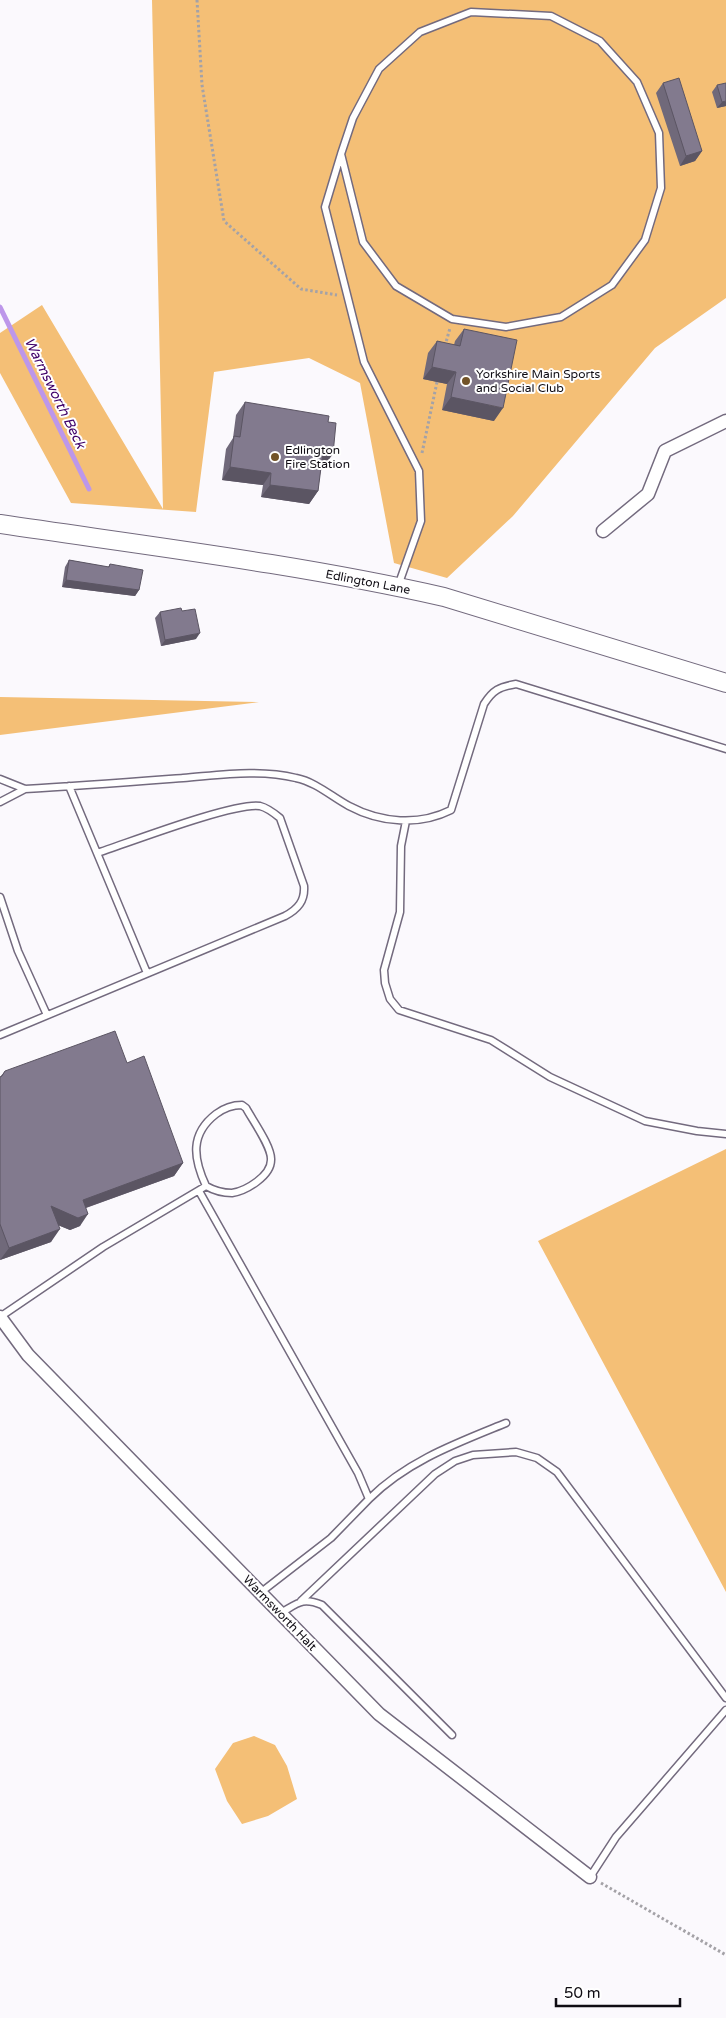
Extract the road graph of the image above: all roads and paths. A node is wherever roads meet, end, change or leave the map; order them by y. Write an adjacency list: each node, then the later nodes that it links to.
1 (197, 0): 3 (path)
2 (341, 154): 3 (lane); 4 (lane); 4 (lane)
3 (347, 297): 8 (lane)
4 (452, 319): 5 (path)
5 (445, 347)
6 (438, 382): 8 (path)
7 (726, 421): 10 (street)
8 (418, 471): 11 (lane)
9 (0, 524): 11 (main road, Edlington Lane)
10 (602, 531)
11 (398, 587): 12 (main road, Edlington Lane)
12 (726, 683)
13 (726, 749): 18 (lane)
14 (0, 779): 16 (lane)
15 (69, 786): 16 (lane); 18 (lane); 19 (lane)
16 (25, 788): 17 (lane)
17 (0, 802)
18 (406, 821): 24 (lane)
19 (97, 853): 21 (lane); 21 (lane)
20 (0, 897): 22 (lane)
21 (147, 974): 22 (lane)
22 (47, 1015): 23 (lane)
23 (0, 1035)
24 (726, 1134)
25 (206, 1186): 25 (lane); 26 (lane)
26 (199, 1191): 27 (lane); 29 (lane)
27 (0, 1317): 30 (street, Warmsworth Halt)
28 (506, 1423): 29 (lane)
29 (369, 1499): 30 (lane)
30 (260, 1593): 32 (street, Warmsworth Halt)
31 (301, 1601): 32 (lane); 33 (lane); 35 (lane)
32 (280, 1613): 36 (street, Warmsworth Halt)
33 (726, 1698)
34 (726, 1710): 36 (lane)
35 (452, 1736)
36 (590, 1877): 37 (path)
37 (726, 1955)

